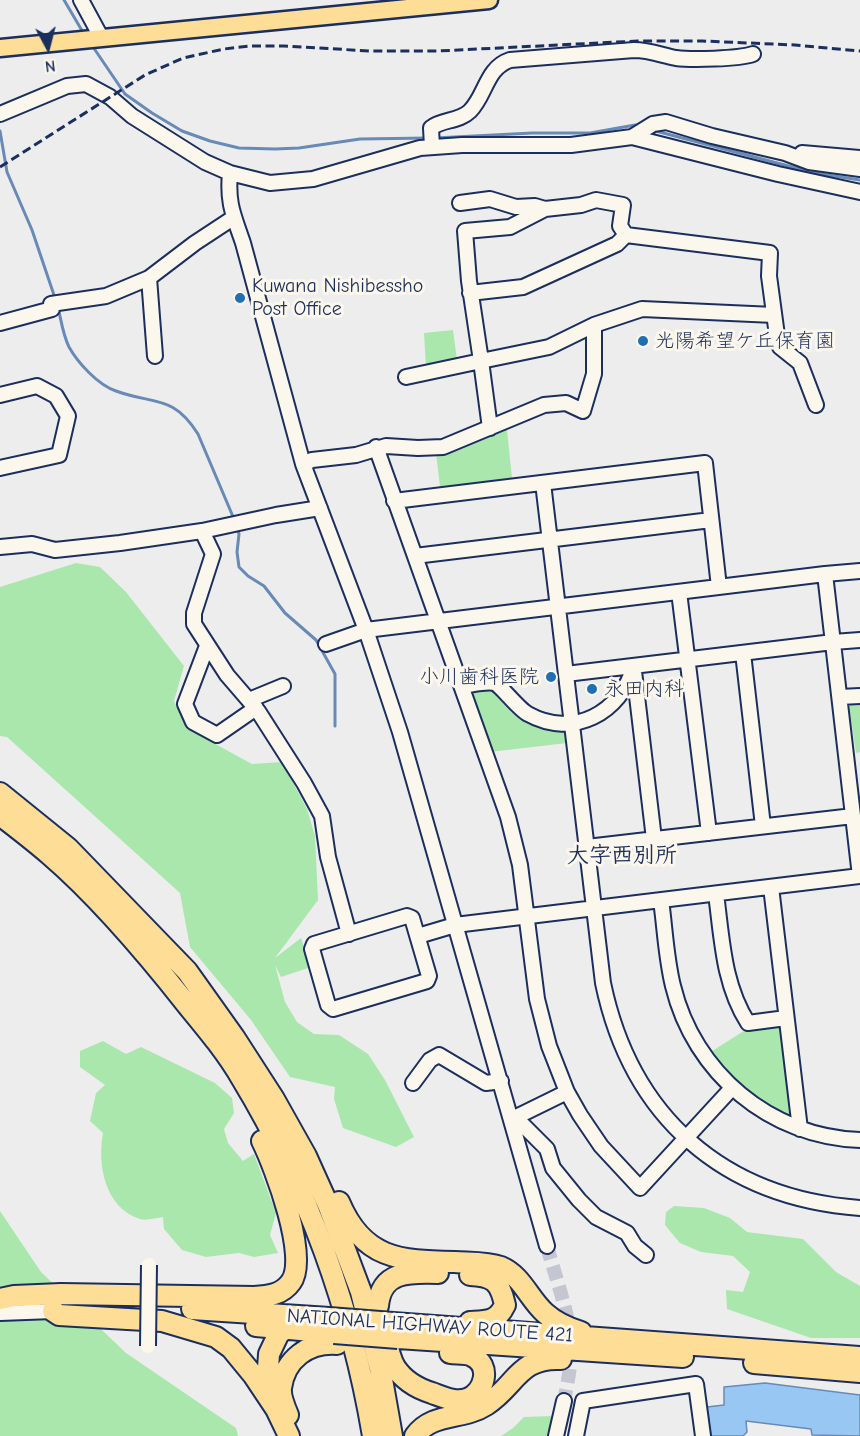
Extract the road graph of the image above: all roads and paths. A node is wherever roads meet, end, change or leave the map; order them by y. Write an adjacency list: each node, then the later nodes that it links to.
1 (81, 0): 3 (street)
2 (489, 0): 3 (main road)
3 (101, 37): 4 (main road)
4 (0, 48)
5 (753, 54): 8 (street)
6 (3, 113): 12 (street)
7 (635, 135): 8 (street); 9 (street); 13 (street)
8 (432, 147): 12 (street)
9 (785, 153): 10 (street); 11 (street)
10 (860, 158)
11 (860, 169)
12 (230, 173): 16 (street)
13 (860, 192)
14 (460, 203): 15 (street)
15 (545, 209): 17 (street); 19 (street)
16 (233, 218): 18 (street); 30 (street)
17 (626, 235): 19 (street); 20 (street)
18 (149, 278): 21 (street); 23 (street)
19 (470, 293): 24 (street)
20 (774, 315): 22 (street); 27 (street)
21 (0, 322)
22 (594, 325): 24 (street); 28 (street)
23 (155, 356)
24 (481, 361): 25 (street); 28 (street)
25 (406, 377)
26 (0, 395): 31 (street)
27 (816, 405)
28 (490, 428): 29 (street)
29 (376, 447): 30 (street); 33 (street)
30 (303, 464): 34 (street)
31 (0, 468)
32 (543, 483): 33 (street); 35 (street); 37 (street)
33 (394, 501): 39 (street)
34 (320, 508): 36 (street); 46 (street)
35 (711, 520): 37 (street); 42 (street)
36 (202, 531): 38 (street); 50 (street)
37 (550, 540): 39 (street); 44 (street)
38 (0, 547)
39 (415, 556): 45 (street)
40 (860, 571): 41 (street)
41 (825, 574): 42 (street); 48 (street)
42 (719, 587): 43 (street)
43 (679, 592): 44 (street); 52 (street)
44 (558, 607): 45 (street); 54 (street)
45 (439, 620): 46 (street); 56 (street)
46 (366, 630): 49 (street); 74 (street)
47 (860, 640): 48 (street)
48 (833, 642): 51 (street); 58 (street)
49 (326, 644)
50 (207, 646): 59 (street); 59 (street)
51 (743, 653): 52 (street); 64 (street)
52 (688, 659): 53 (street); 65 (street)
53 (634, 666): 54 (street); 60 (street); 66 (street)
54 (566, 674): 60 (street)
55 (283, 686): 59 (street)
56 (462, 686): 60 (street); 73 (street)
57 (860, 696): 58 (street)
58 (840, 697): 63 (street)
59 (253, 704): 75 (street)
60 (571, 723): 67 (street)
61 (0, 793): 83 (highway)
62 (0, 815): 78 (highway)
63 (853, 816): 64 (street); 68 (street)
64 (764, 826): 65 (street)
65 (710, 833): 66 (street)
66 (654, 839): 67 (street)
67 (587, 847): 72 (street)
68 (860, 876): 69 (street)
69 (771, 887): 70 (street); 77 (street)
70 (716, 894): 71 (street); 77 (street)
71 (661, 900): 72 (street); 81 (street)
72 (594, 908): 73 (street); 86 (street)
73 (528, 917): 74 (street); 82 (street)
74 (455, 925): 76 (street); 79 (street)
75 (349, 934): 76 (street); 76 (street)
76 (418, 936)
77 (786, 1018): 85 (street)
78 (242, 1078): 93 (highway); 111 (highway)
79 (501, 1081): 80 (street); 84 (street)
80 (413, 1083)
81 (732, 1088): 85 (street); 86 (street)
82 (567, 1092): 84 (street); 86 (street)
83 (274, 1099): 89 (highway); 118 (highway)
84 (514, 1121): 90 (street); 91 (street)
85 (800, 1129): 87 (street)
86 (686, 1138): 88 (street)
87 (860, 1140)
88 (860, 1208)
89 (347, 1221): 95 (highway); 103 (highway)
90 (547, 1246)
91 (646, 1254)
92 (149, 1264): 104 (street, bridge)
93 (0, 1299)
94 (0, 1305): 98 (highway, NATIONAL HIGHWAY ROUTE 421)
95 (378, 1306): 99 (highway); 109 (highway)
96 (53, 1311): 97 (street); 100 (highway, NATIONAL HIGHWAY ROUTE 421); 113 (highway)
97 (0, 1313)
98 (303, 1317): 100 (highway); 101 (highway, NATIONAL HIGHWAY ROUTE 421)
99 (432, 1326): 102 (highway, NATIONAL HIGHWAY ROUTE 421); 103 (highway, NATIONAL HIGHWAY ROUTE 421)
100 (285, 1329): 101 (highway, NATIONAL HIGHWAY ROUTE 421); 113 (highway)
101 (333, 1332): 102 (highway, NATIONAL HIGHWAY ROUTE 421, bridge); 102 (highway, NATIONAL HIGHWAY ROUTE 421, bridge); 115 (highway)
102 (399, 1334): 107 (highway, NATIONAL HIGHWAY ROUTE 421); 109 (highway)
103 (597, 1338): 106 (highway, NATIONAL HIGHWAY ROUTE 421)
104 (147, 1346)
105 (860, 1348): 106 (highway)
106 (777, 1351): 108 (highway, NATIONAL HIGHWAY ROUTE 421)
107 (621, 1354): 110 (highway, NATIONAL HIGHWAY ROUTE 421); 120 (highway)
108 (860, 1357)
109 (394, 1365): 119 (highway)
110 (860, 1372)
111 (367, 1398): 116 (highway); 117 (highway)
112 (564, 1401): 121 (street)
113 (276, 1409): 114 (highway)
114 (289, 1436)
115 (296, 1436)
116 (365, 1436)
117 (373, 1436)
118 (392, 1436)
119 (405, 1436)
120 (415, 1436)
121 (556, 1436)
122 (576, 1436): 123 (street)
123 (703, 1436)

